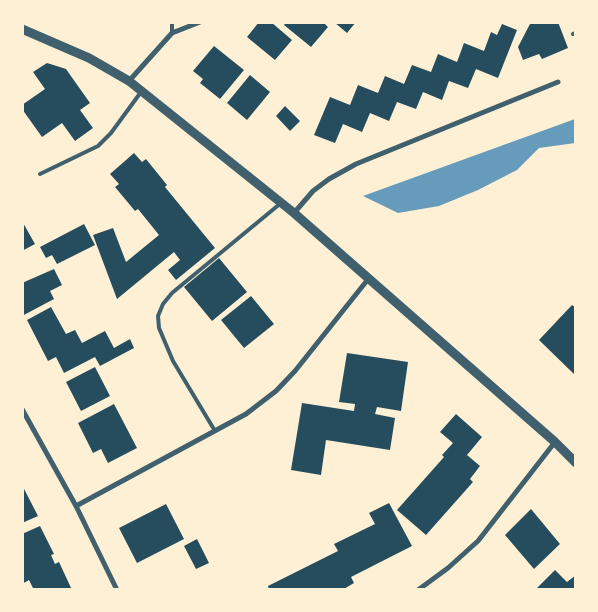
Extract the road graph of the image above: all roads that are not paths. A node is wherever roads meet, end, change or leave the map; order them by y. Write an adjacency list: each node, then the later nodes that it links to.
1 (172, 22): 4 (lane)
2 (200, 22): 4 (street)
3 (22, 29): 5 (street)
4 (172, 34): 5 (street)
5 (129, 81): 7 (street)
6 (558, 82): 10 (street)
7 (141, 92): 8 (lane); 9 (street)
8 (40, 174)
9 (281, 202): 10 (street); 13 (lane)
10 (294, 213): 11 (street)
11 (369, 278): 13 (street); 14 (street)
12 (22, 409): 16 (street)
13 (214, 431): 16 (street)
14 (555, 442): 15 (street); 18 (street)
15 (576, 463)
16 (76, 506): 17 (street)
17 (117, 590)
18 (418, 590)

